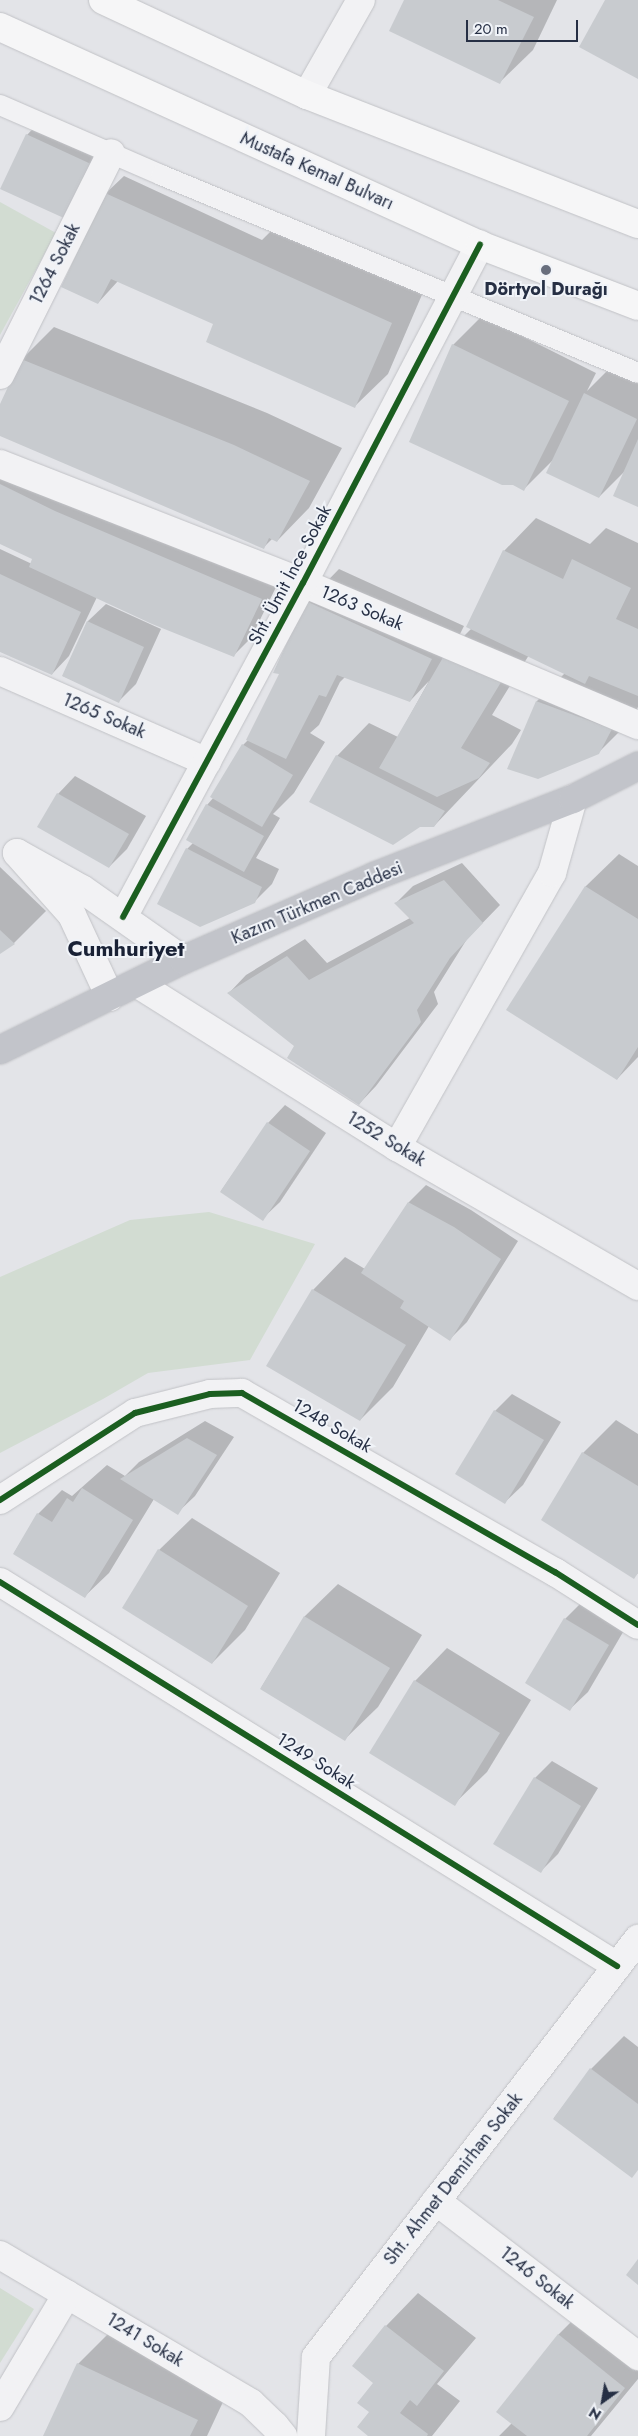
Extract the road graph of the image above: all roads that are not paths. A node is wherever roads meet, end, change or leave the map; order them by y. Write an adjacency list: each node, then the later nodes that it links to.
1 (103, 0): 4 (highway)
2 (362, 0): 4 (street)
3 (0, 27): 8 (highway, Mustafa Kemal Bulvarı)
4 (307, 94): 7 (highway)
5 (0, 105): 6 (lane)
6 (111, 153): 9 (lane); 12 (street, 1264 Sokak)
7 (638, 224)
8 (480, 244): 9 (street, Sht. Ümit İnce Sokak); 10 (highway, Mustafa Kemal Bulvarı)
9 (452, 296): 11 (lane); 14 (street, Sht. Ümit İnce Sokak)
10 (638, 306)
11 (638, 373)
12 (0, 375)
13 (0, 464): 14 (street, 1263 Sokak)
14 (303, 583): 16 (street, 1263 Sokak); 17 (street, Sht. Ümit İnce Sokak)
15 (0, 671): 17 (street, 1265 Sokak)
16 (638, 725)
17 (208, 762): 21 (street, Sht. Ümit İnce Sokak)
18 (638, 766): 19 (main road, Kazım Türkmen Caddesi)
19 (573, 798): 22 (main road, Kazım Türkmen Caddesi); 26 (street)
20 (9, 847): 21 (street); 24 (street)
21 (123, 918): 22 (street)
22 (183, 960): 23 (main road, Kazım Türkmen Caddesi)
23 (138, 984): 24 (main road, Kazım Türkmen Caddesi); 26 (street, 1252 Sokak)
24 (110, 997): 25 (main road, Kazım Türkmen Caddesi)
25 (0, 1050)
26 (397, 1147): 27 (street, 1252 Sokak)
27 (638, 1286)
28 (0, 1500): 30 (street, 1248 Sokak)
29 (0, 1582): 32 (street, 1249 Sokak)
30 (638, 1625)
31 (637, 1941): 32 (street, Sht. Ahmet Demirhan Sokak)
32 (617, 1966): 33 (street, Sht. Ahmet Demirhan Sokak)
33 (436, 2201): 36 (street, 1246 Sokak); 39 (street, Sht. Ahmet Demirhan Sokak)
34 (0, 2255): 35 (street, 1241 Sokak)
35 (67, 2294): 37 (street); 38 (street, 1241 Sokak)
36 (638, 2356)
37 (0, 2407)
38 (283, 2436)
39 (311, 2436)

